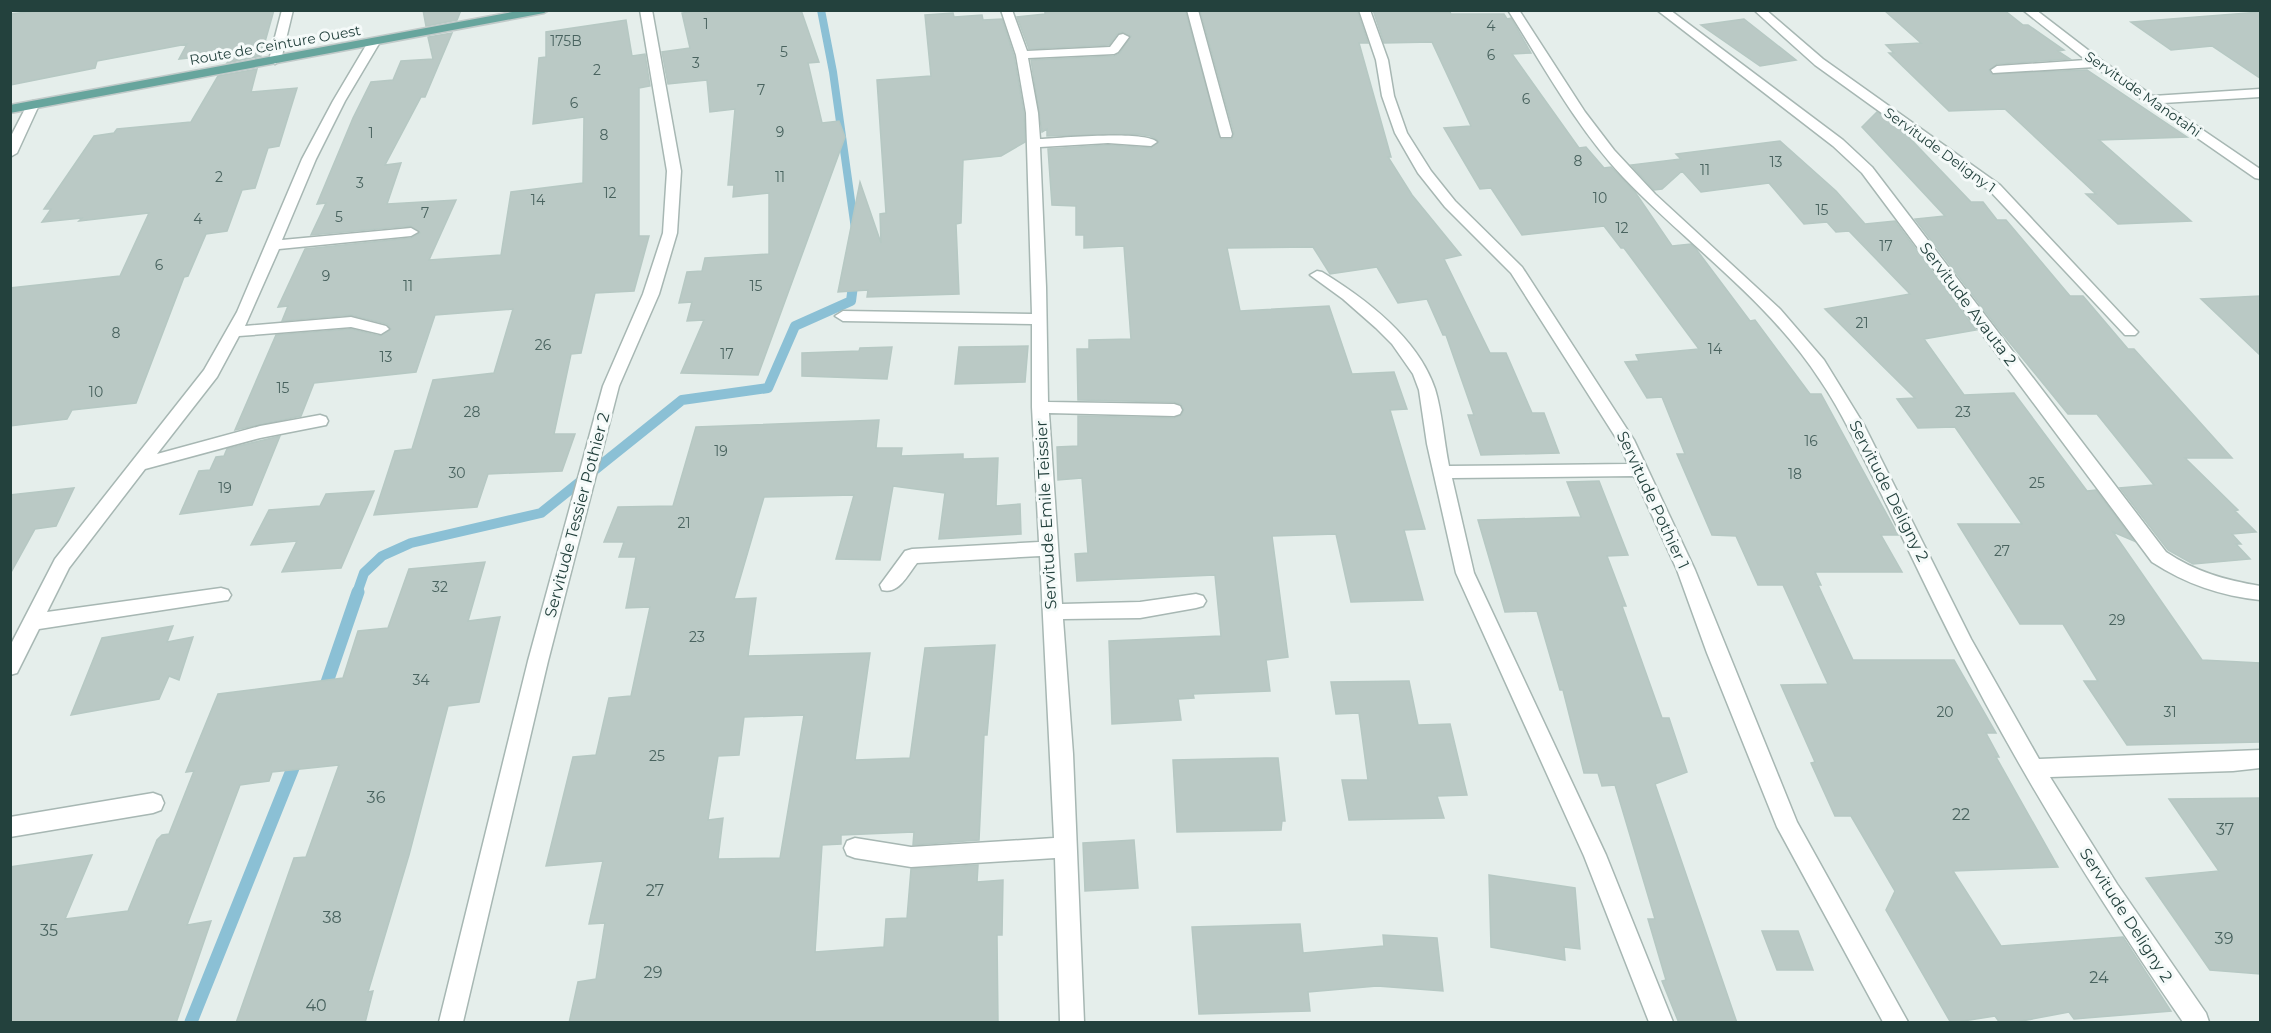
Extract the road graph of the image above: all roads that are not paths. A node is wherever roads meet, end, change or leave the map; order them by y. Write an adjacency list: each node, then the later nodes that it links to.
1 (288, 10): 15 (street)
2 (544, 10): 12 (main road, Route de Ceinture Ouest)
3 (646, 10): 57 (street, Servitude Tessier Pothier 2)
4 (1006, 10): 13 (street, Servitude Emile Teissier)
5 (1192, 10): 23 (street)
6 (1364, 10): 41 (street, Servitude Pothier 1)
7 (1513, 10): 52 (street, Servitude Deligny 2)
8 (1662, 10): 45 (street, Servitude Avauta 2)
9 (1759, 10): 36 (street, Servitude Deligny 1)
10 (2028, 10): 14 (street, Servitude Manotahi)
11 (1123, 38): 13 (street)
12 (374, 42): 15 (main road, Route de Ceinture Ouest); 30 (street)
13 (1022, 55): 26 (street, Servitude Emile Teissier)
14 (2091, 59): 16 (street); 17 (street); 19 (street, Servitude Manotahi)
15 (275, 60): 20 (main road, Route de Ceinture Ouest)
16 (2012, 60)
17 (1997, 70)
18 (2260, 93): 19 (street)
19 (2151, 100): 28 (street, Servitude Manotahi)
20 (33, 105): 21 (main road, Route de Ceinture Ouest); 27 (street)
21 (10, 109)
22 (1136, 132): 24 (street)
23 (1226, 134)
24 (1119, 140): 25 (street); 26 (street)
25 (1151, 142)
26 (1034, 143): 33 (street, Servitude Emile Teissier)
27 (10, 153)
28 (2260, 175)
29 (411, 232): 30 (street)
30 (273, 245): 35 (street)
31 (1317, 275): 42 (street)
32 (843, 316): 33 (street)
33 (1039, 319): 37 (street, Servitude Emile Teissier)
34 (381, 329): 35 (street)
35 (233, 332): 40 (street)
36 (2130, 332)
37 (1040, 408): 38 (street); 43 (street, Servitude Emile Teissier)
38 (1174, 410)
39 (320, 421): 40 (street)
40 (140, 465): 49 (street)
41 (1641, 470): 42 (street); 60 (street, Servitude Pothier 1)
42 (1442, 472): 59 (street)
43 (1047, 549): 44 (street); 48 (street, Servitude Emile Teissier)
44 (889, 585)
45 (2260, 593)
46 (220, 595): 49 (street)
47 (1196, 601): 48 (street)
48 (1052, 612): 55 (street, Servitude Emile Teissier)
49 (33, 622): 50 (street)
50 (10, 667)
51 (2260, 759): 52 (street)
52 (2034, 768): 61 (street, Servitude Deligny 2)
53 (153, 803): 54 (street)
54 (10, 826)
55 (1066, 847): 56 (street); 58 (street, Servitude Emile Teissier)
56 (855, 848)
57 (451, 1023)
58 (1072, 1023)
59 (1661, 1023)
60 (1896, 1023)
61 (2197, 1023)

